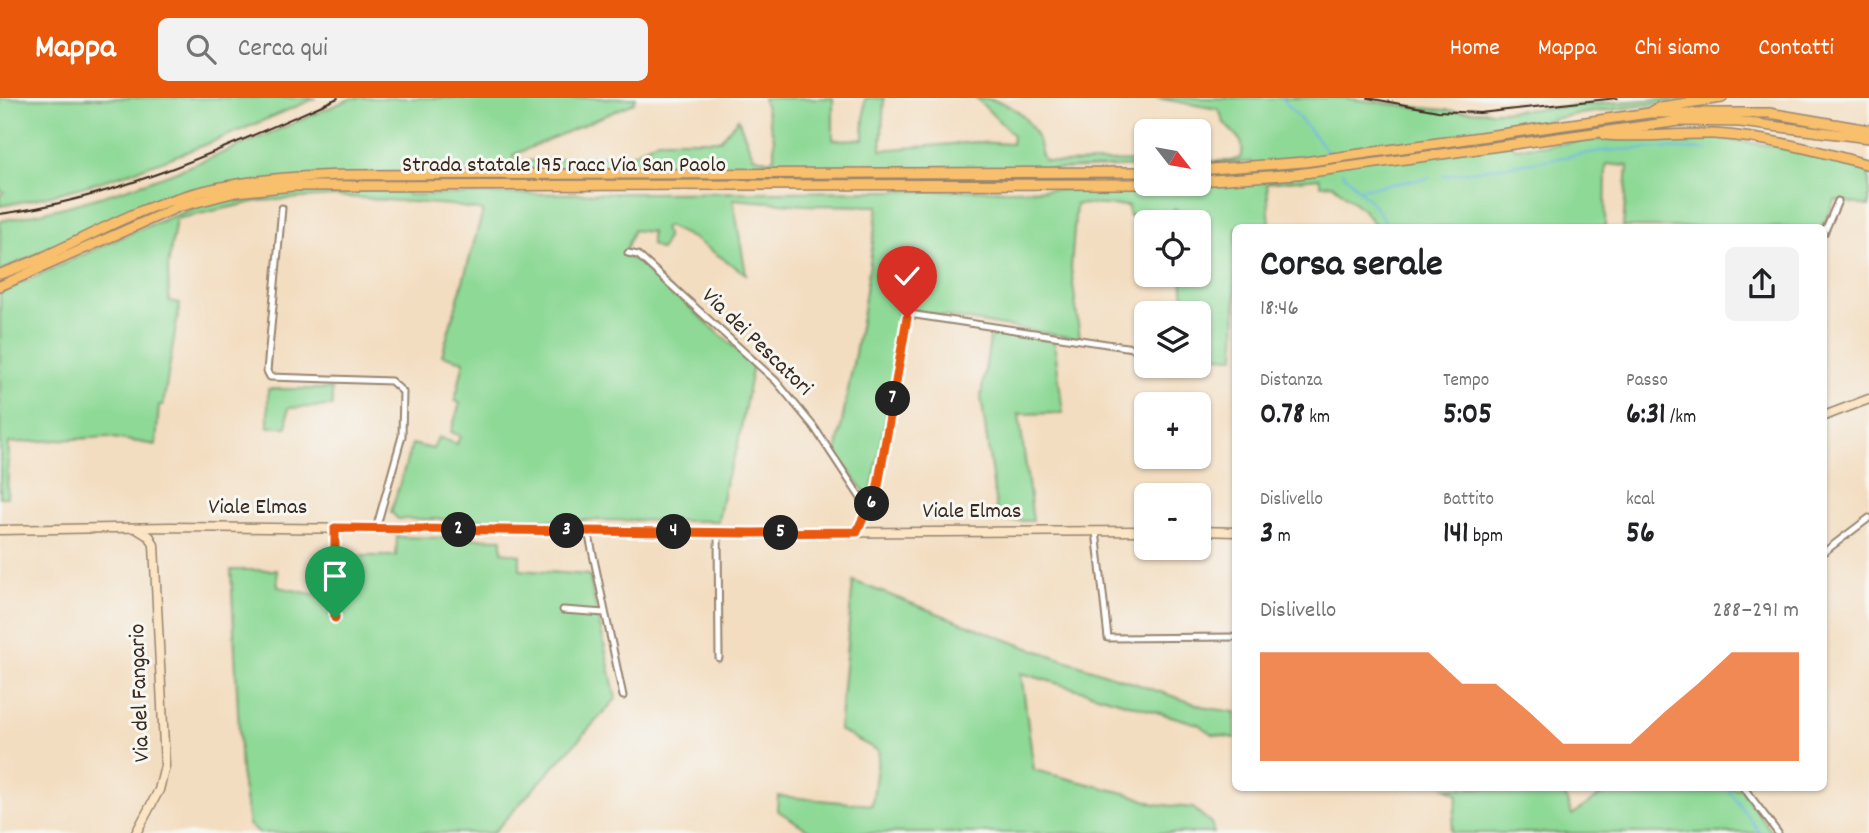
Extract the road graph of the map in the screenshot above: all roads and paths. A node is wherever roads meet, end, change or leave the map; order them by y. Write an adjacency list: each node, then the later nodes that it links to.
1 (1722, 98): 2 (highway)
2 (1649, 113): 3 (highway); 9 (highway)
3 (1869, 130)
4 (1594, 131): 5 (highway); 6 (highway); 9 (highway)
5 (1869, 138)
6 (1869, 165)
7 (1211, 171): 9 (highway)
8 (1134, 172): 11 (highway, Strada statale 195 racc Via San Paolo)
9 (1253, 173): 10 (highway)
10 (1211, 179)
11 (407, 180): 12 (highway, Strada statale 195 racc Via San Paolo); 13 (highway, Strada statale 195 racc Via San Paolo)
12 (1134, 184)
13 (193, 198): 18 (highway, Strada statale 195 racc Via San Paolo); 19 (highway, Strada statale 195 racc Via San Paolo)
14 (1838, 201): 16 (street)
15 (282, 208): 28 (street)
16 (1827, 226)
17 (628, 253): 23 (street, Via dei Pescatori)
18 (0, 274)
19 (0, 286)
20 (1134, 348): 23 (street)
21 (1869, 399): 22 (main road)
22 (1827, 415)
23 (868, 509): 34 (street)
24 (1869, 518): 38 (street)
25 (134, 527): 26 (main road, Viale Elmas); 29 (main road, Viale Elmas); 37 (main road)
26 (170, 527): 27 (main road, Viale Elmas); 37 (main road)
27 (335, 528): 28 (main road, Viale Elmas); 41 (street)
28 (376, 529): 30 (main road, Viale Elmas)
29 (0, 530)
30 (588, 531): 36 (main road, Viale Elmas); 40 (street)
31 (1096, 531): 32 (main road, Viale Elmas); 34 (main road, Viale Elmas); 42 (street)
32 (1134, 531)
33 (1211, 531): 35 (main road)
34 (857, 532): 36 (main road, Viale Elmas)
35 (1232, 532)
36 (718, 533): 43 (street)
37 (154, 545): 46 (main road, Via del Fangario)
38 (1827, 550)
39 (563, 610): 40 (street)
40 (605, 613): 44 (street)
41 (335, 618)
42 (1232, 637)
43 (719, 658)
44 (623, 696)
45 (1746, 791): 47 (street)
46 (136, 833)
47 (1778, 833)

